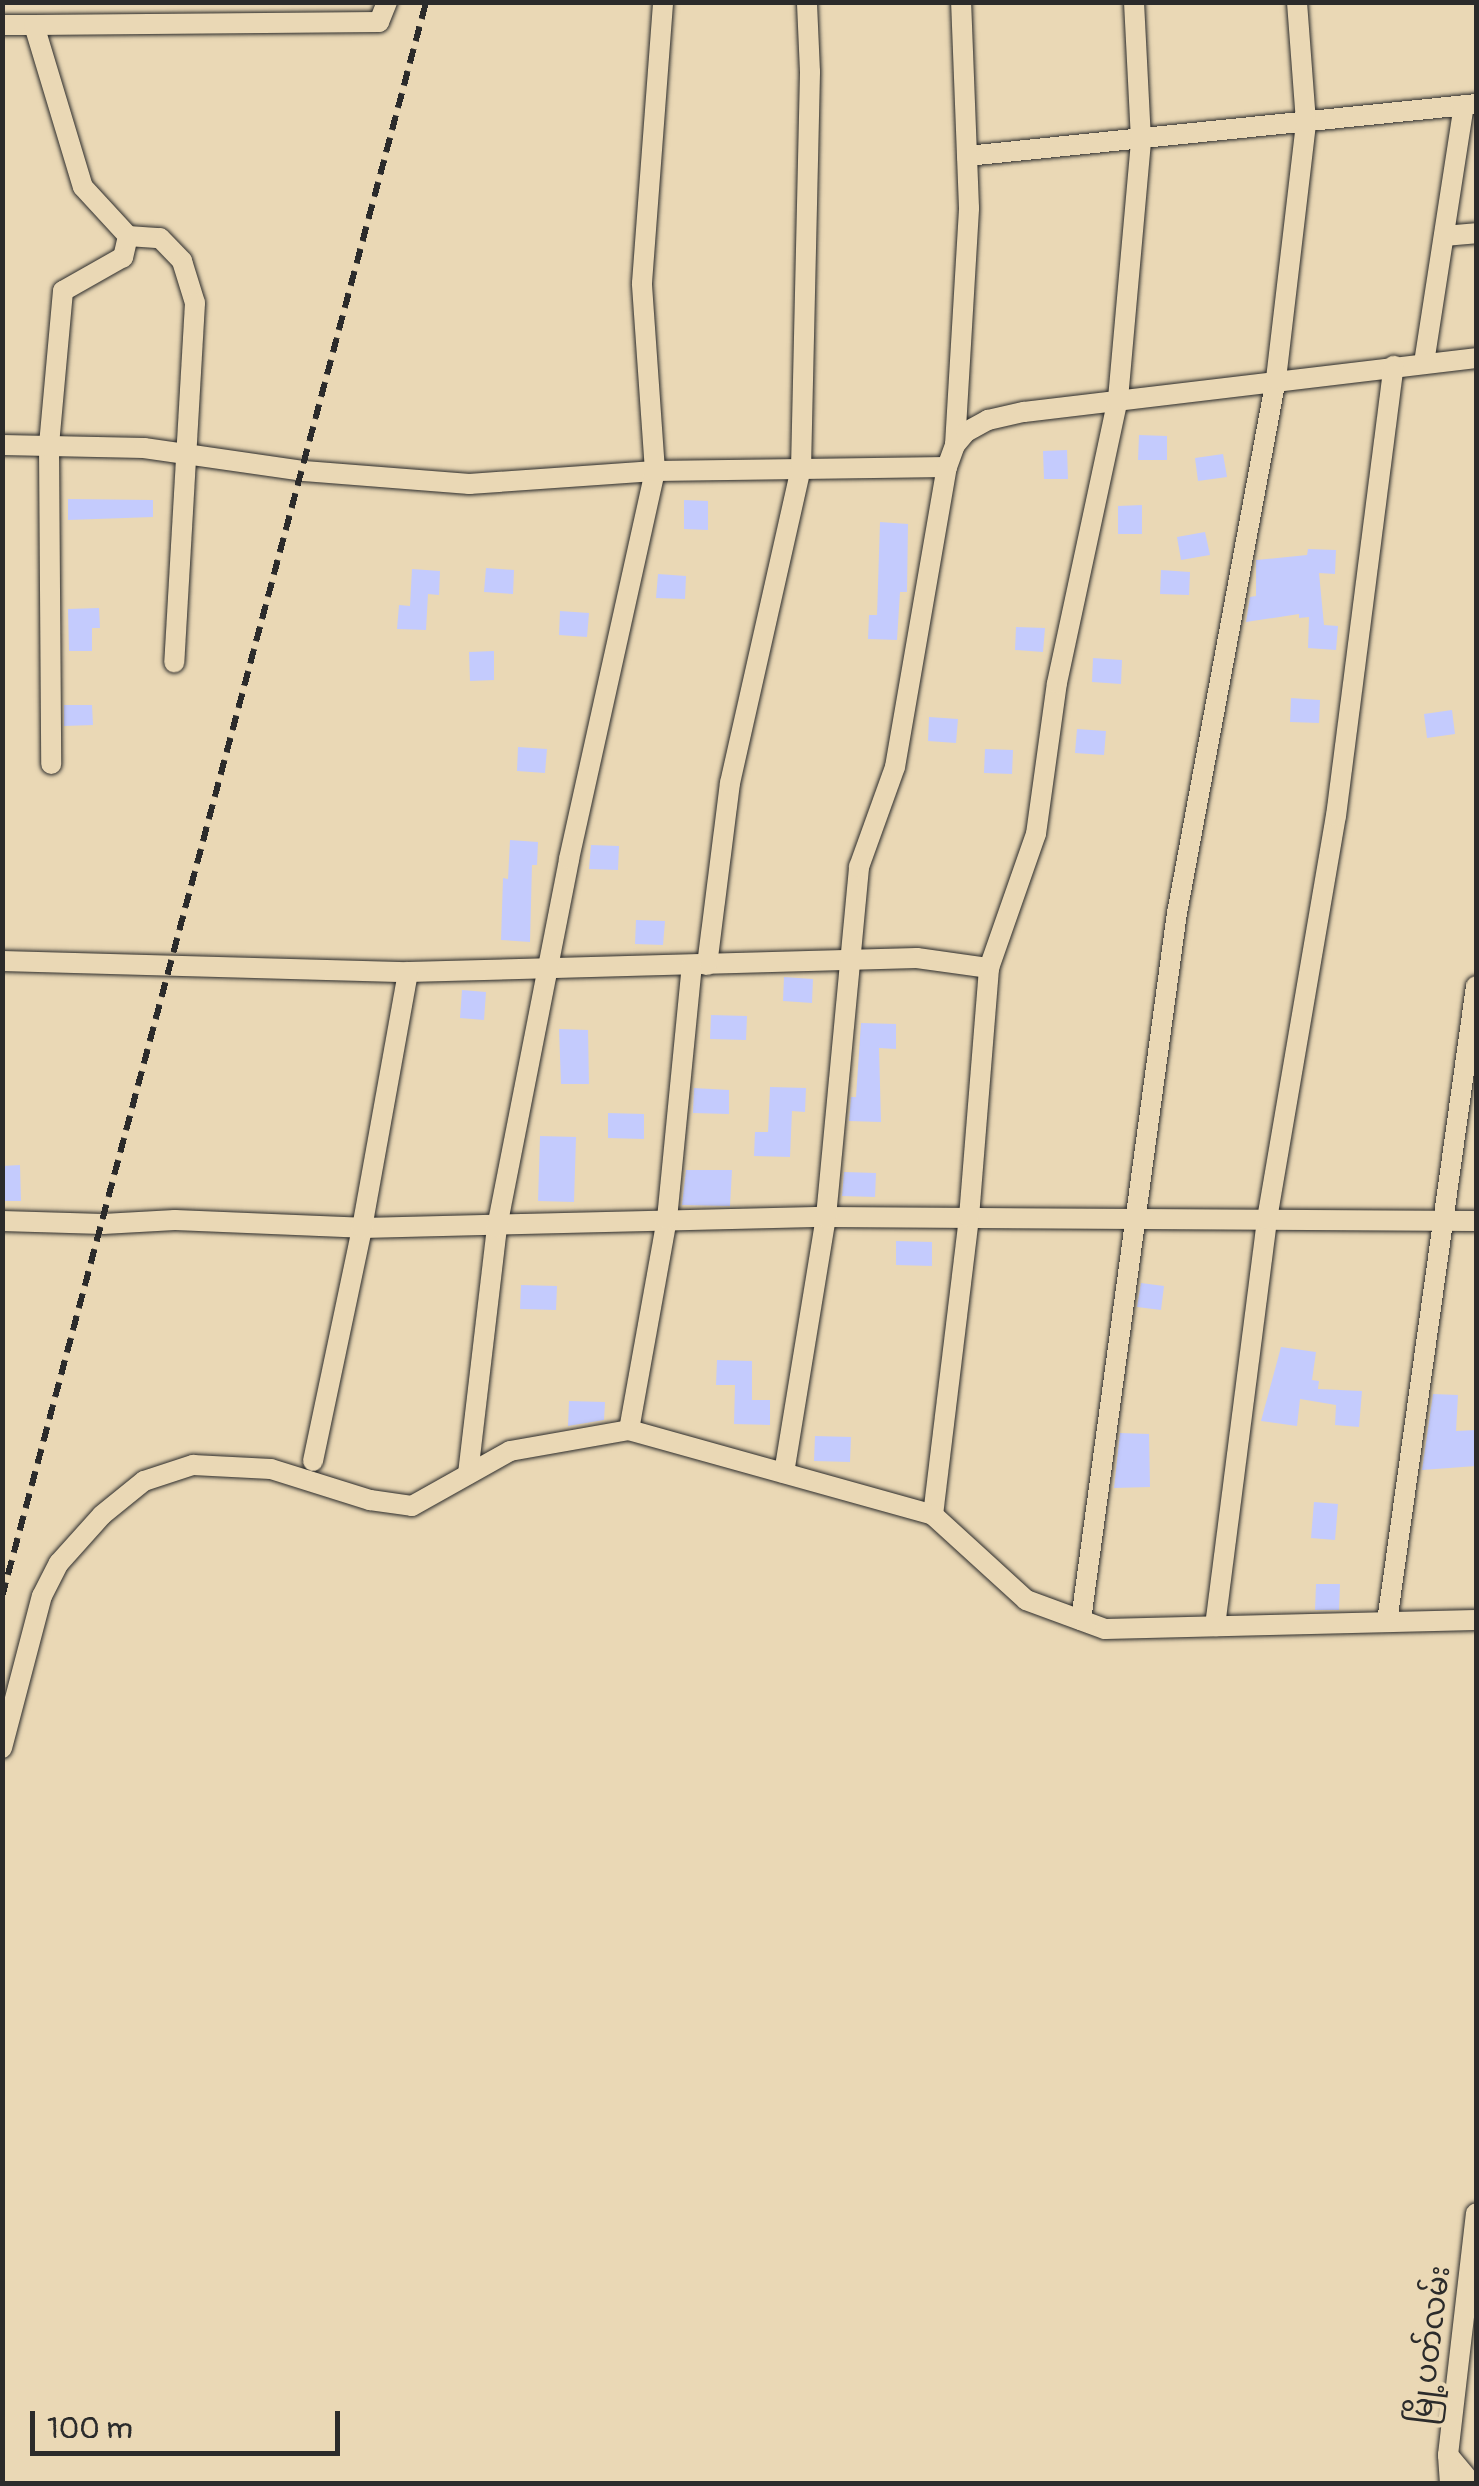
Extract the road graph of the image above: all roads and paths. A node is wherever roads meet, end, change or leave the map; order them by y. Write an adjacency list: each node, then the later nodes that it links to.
1 (387, 2): 8 (street)
2 (663, 2): 27 (street)
3 (807, 2): 26 (street)
4 (961, 2): 12 (street)
5 (1134, 2): 11 (street)
6 (1297, 2): 10 (street)
7 (2, 25): 8 (street)
8 (34, 25): 14 (street)
9 (1470, 104): 10 (street); 15 (street)
10 (1306, 122): 11 (street); 19 (street)
11 (1141, 140): 12 (street); 20 (street)
12 (967, 156): 22 (street)
13 (1476, 233): 15 (street)
14 (128, 236): 23 (street); 24 (street)
15 (1444, 236): 17 (street)
16 (1476, 358): 17 (street)
17 (1424, 363): 18 (street)
18 (1394, 366): 19 (street); 41 (street)
19 (1276, 379): 20 (street); 39 (street)
20 (1118, 400): 22 (street); 33 (street)
21 (2, 445): 23 (street)
22 (955, 445): 25 (street)
23 (49, 446): 24 (street); 29 (street)
24 (188, 454): 27 (street); 28 (street)
25 (947, 467): 26 (street); 30 (street)
26 (801, 469): 27 (street); 32 (street)
27 (654, 471): 34 (street)
28 (174, 662)
29 (50, 764)
30 (850, 960): 32 (street); 33 (street); 37 (street)
31 (2, 961): 35 (street)
32 (700, 965): 34 (street); 40 (street)
33 (989, 968): 38 (street)
34 (546, 970): 35 (street); 45 (street)
35 (408, 972): 46 (street)
36 (1476, 986): 42 (street)
37 (826, 1217): 38 (street); 40 (street); 49 (street)
38 (970, 1218): 39 (street); 51 (street)
39 (1134, 1218): 41 (street); 52 (street)
40 (666, 1219): 45 (street); 47 (street)
41 (1267, 1219): 42 (street); 55 (street)
42 (1440, 1220): 44 (street); 54 (street)
43 (2, 1221): 46 (street)
44 (1476, 1221)
45 (497, 1227): 46 (street); 50 (street)
46 (362, 1228): 48 (street)
47 (629, 1430): 49 (street); 50 (street)
48 (313, 1461)
49 (784, 1473): 51 (street)
50 (468, 1474): 56 (street)
51 (933, 1515): 52 (street)
52 (1081, 1620): 55 (street)
53 (1476, 1620): 54 (street)
54 (1386, 1622): 55 (street)
55 (1215, 1626)
56 (2, 1748)
57 (1476, 2214): 58 (street, မြို့ပတ်လမ်း)
58 (1448, 2455): 59 (street, မြို့ပတ်လမ်း); 60 (street)
59 (1450, 2484)
60 (1472, 2484)

